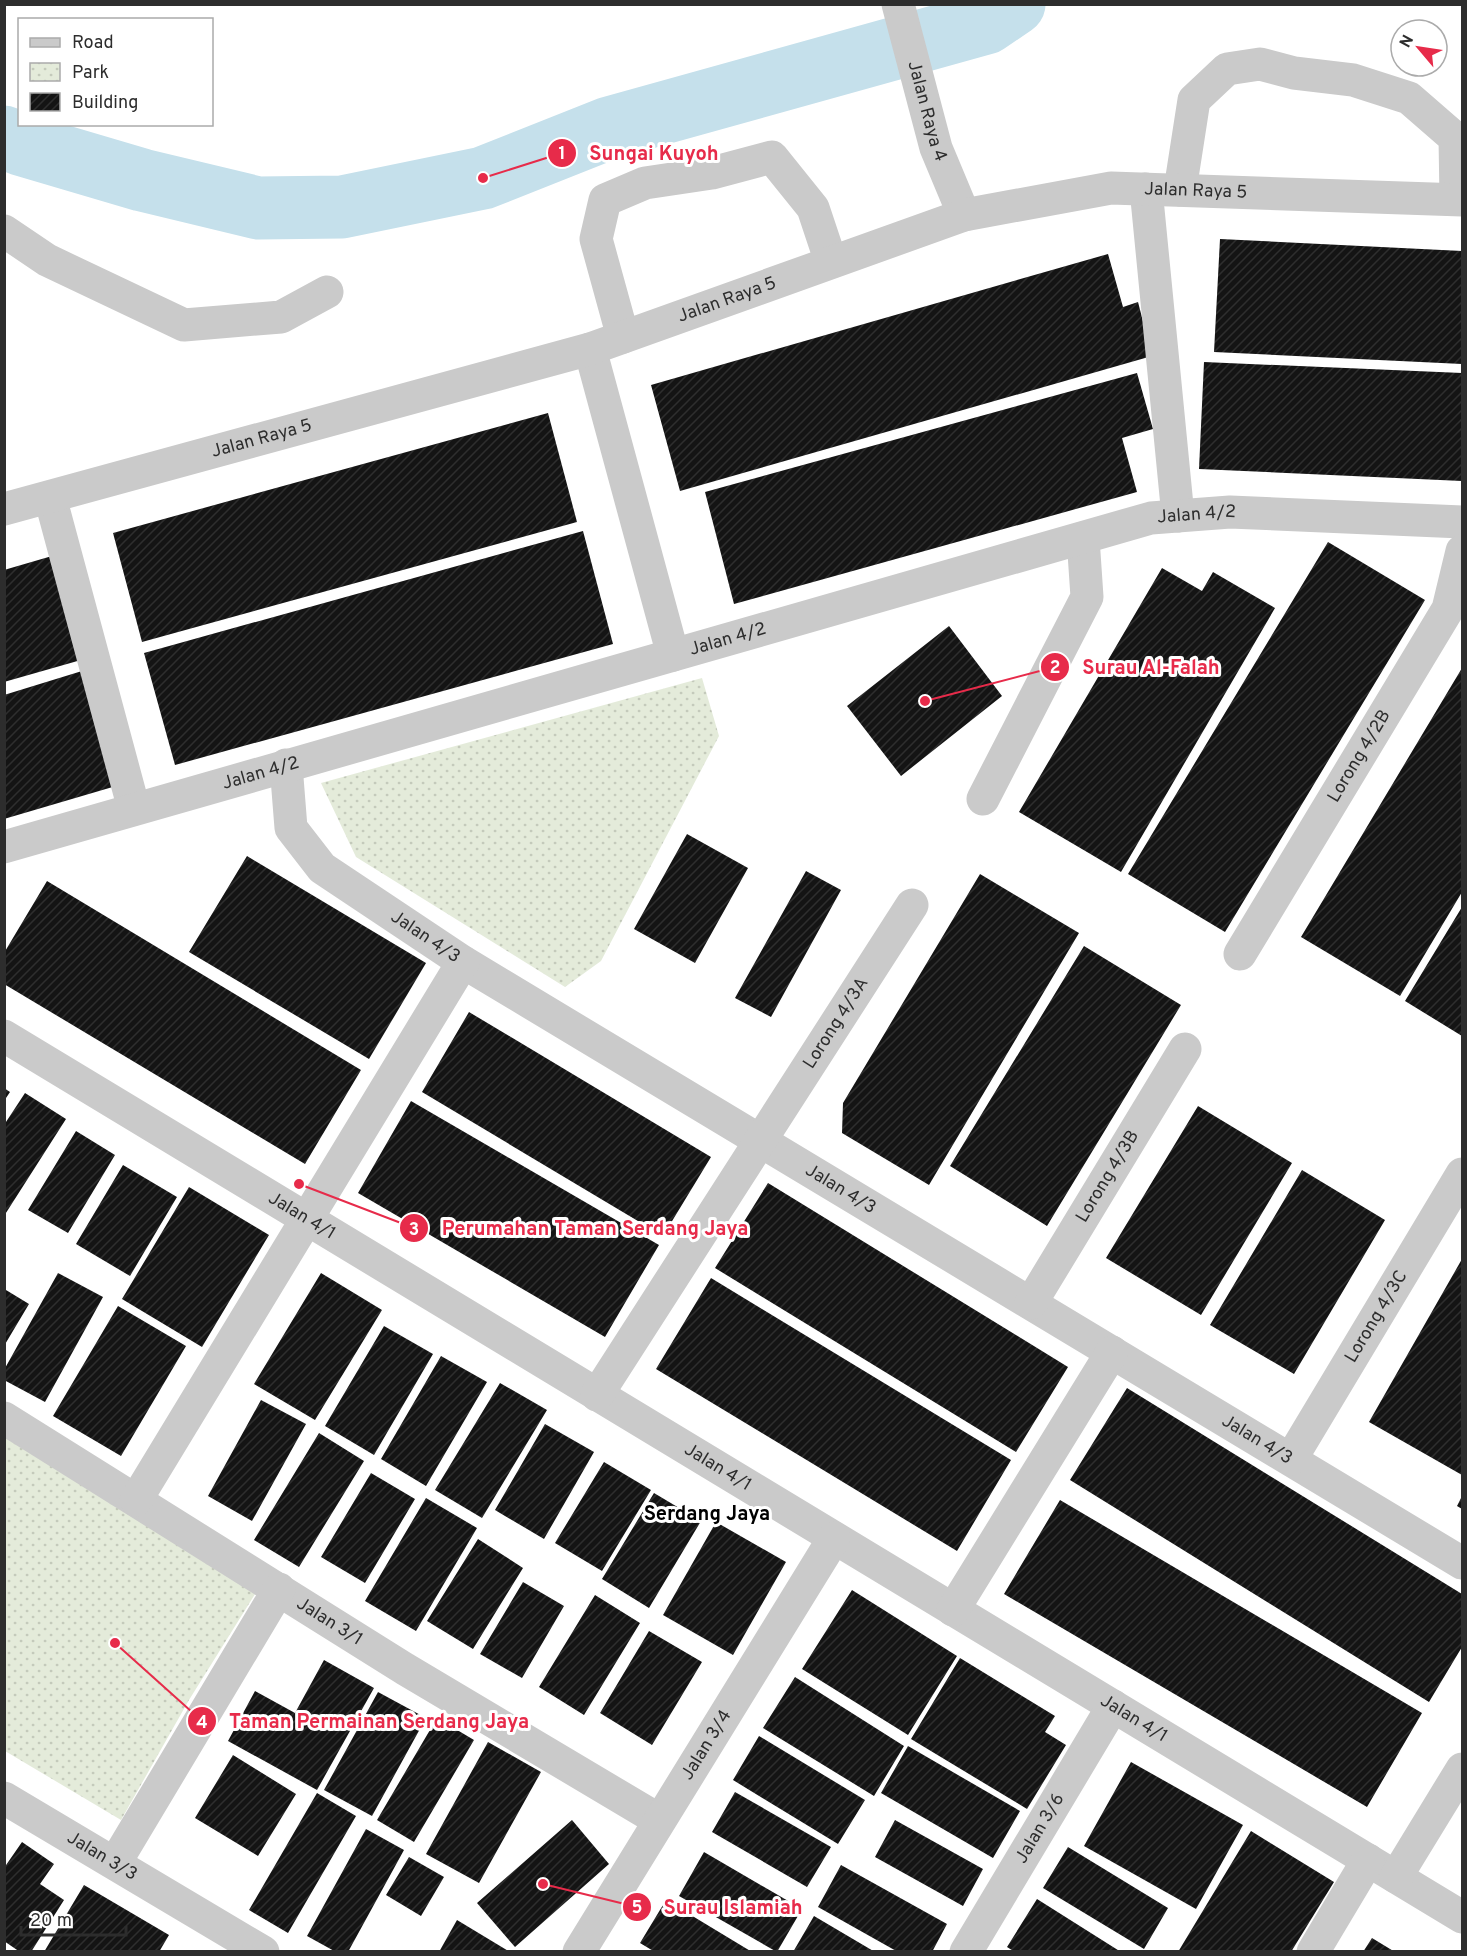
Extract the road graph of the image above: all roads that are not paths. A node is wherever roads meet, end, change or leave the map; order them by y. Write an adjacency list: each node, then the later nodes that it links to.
1 (898, 4): 5 (street, Jalan Raya 4)
2 (1146, 189): 3 (street, Jalan Raya 5); 5 (street, Jalan Raya 5); 13 (street)
3 (1180, 190): 4 (street, Jalan Raya 5); 4 (street)
4 (1459, 200)
5 (964, 215): 7 (street, Jalan Raya 5)
6 (4, 231): 8 (street)
7 (831, 262): 9 (street, Jalan Raya 5); 9 (street)
8 (327, 292)
9 (623, 337): 10 (street, Jalan Raya 5)
10 (590, 349): 11 (street, Jalan Raya 5); 17 (street)
11 (50, 497): 12 (street, Jalan Raya 5); 20 (street)
12 (4, 509)
13 (1178, 516): 14 (street, Jalan 4/2); 15 (street, Jalan 4/2)
14 (1462, 522)
15 (1083, 538): 17 (street, Jalan 4/2); 19 (street)
16 (1462, 551): 23 (street, Lorong 4/2B)
17 (673, 655): 18 (street, Jalan 4/2)
18 (286, 765): 20 (street, Jalan 4/2); 24 (street, Jalan 4/3)
19 (983, 799)
20 (134, 809): 21 (street, Jalan 4/2)
21 (4, 847)
22 (912, 905): 27 (street, Lorong 4/3A)
23 (1240, 954)
24 (463, 962): 27 (street, Jalan 4/3); 29 (street)
25 (4, 1036): 29 (street, Jalan 4/1)
26 (1185, 1049): 30 (street, Lorong 4/3B)
27 (760, 1140): 30 (street, Jalan 4/3); 32 (street, Lorong 4/3A)
28 (1462, 1174): 34 (street, Lorong 4/3C)
29 (306, 1218): 32 (street, Jalan 4/1); 35 (street)
30 (1031, 1303): 31 (street, Jalan 4/3)
31 (1112, 1352): 34 (street, Jalan 4/3); 39 (street)
32 (597, 1395): 36 (street, Jalan 4/1)
33 (4, 1418): 35 (street, Jalan 3/1)
34 (1291, 1459): 37 (street, Jalan 4/3)
35 (136, 1500): 38 (street, Jalan 3/1)
36 (834, 1538): 39 (street, Jalan 4/1); 43 (street, Jalan 3/4)
37 (1462, 1563)
38 (279, 1589): 43 (street, Jalan 3/1); 45 (street)
39 (953, 1610): 40 (street, Jalan 4/1)
40 (1113, 1706): 44 (street, Jalan 4/1); 51 (street, Jalan 3/6)
41 (1462, 1770): 46 (street)
42 (4, 1798): 45 (street, Jalan 3/3)
43 (659, 1820): 50 (street, Jalan 3/4)
44 (1368, 1860): 46 (street, Jalan 4/1); 52 (street)
45 (115, 1863): 48 (street, Jalan 3/3)
46 (1396, 1877): 47 (street, Jalan 4/1)
47 (1462, 1917)
48 (215, 1939): 49 (street, Jalan 3/3)
49 (263, 1952)
50 (579, 1952)
51 (966, 1952)
52 (1313, 1952)

